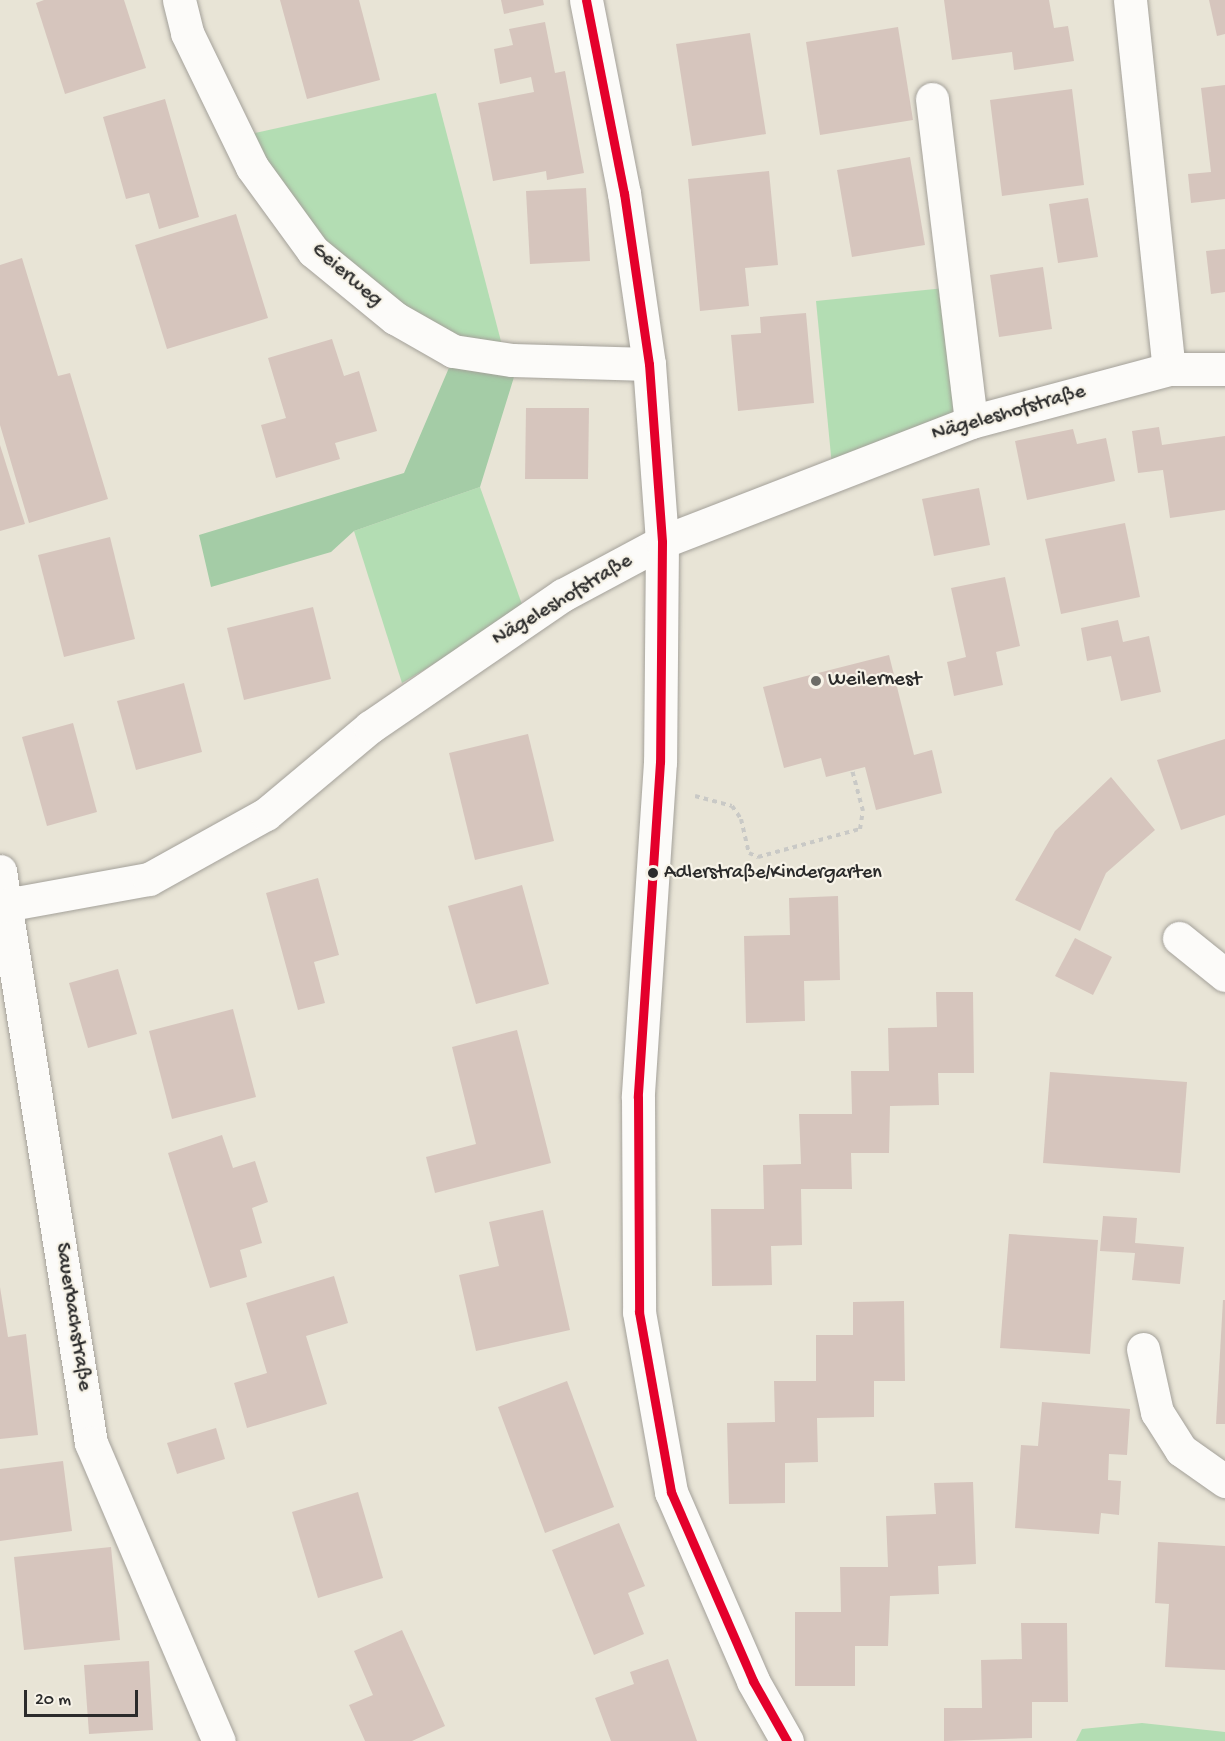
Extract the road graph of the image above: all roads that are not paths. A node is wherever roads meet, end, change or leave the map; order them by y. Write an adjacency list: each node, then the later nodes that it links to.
1 (179, 0): 5 (street, Geierweg)
2 (586, 0): 5 (street)
3 (1130, 0): 6 (street)
4 (932, 99): 8 (street)
5 (649, 364): 9 (street)
6 (1169, 369): 7 (street, Nägeleshofstraße); 8 (street, Nägeleshofstraße)
7 (1225, 369)
8 (971, 422): 9 (street, Nägeleshofstraße)
9 (662, 542): 11 (street, Nägeleshofstraße); 17 (street)
10 (0, 871): 11 (street, Sauerbachstraße)
11 (4, 905): 16 (street, Sauerbachstraße)
12 (1179, 938): 13 (street)
13 (1225, 975)
14 (1143, 1349): 15 (street)
15 (1225, 1481)
16 (219, 1741)
17 (787, 1741)

